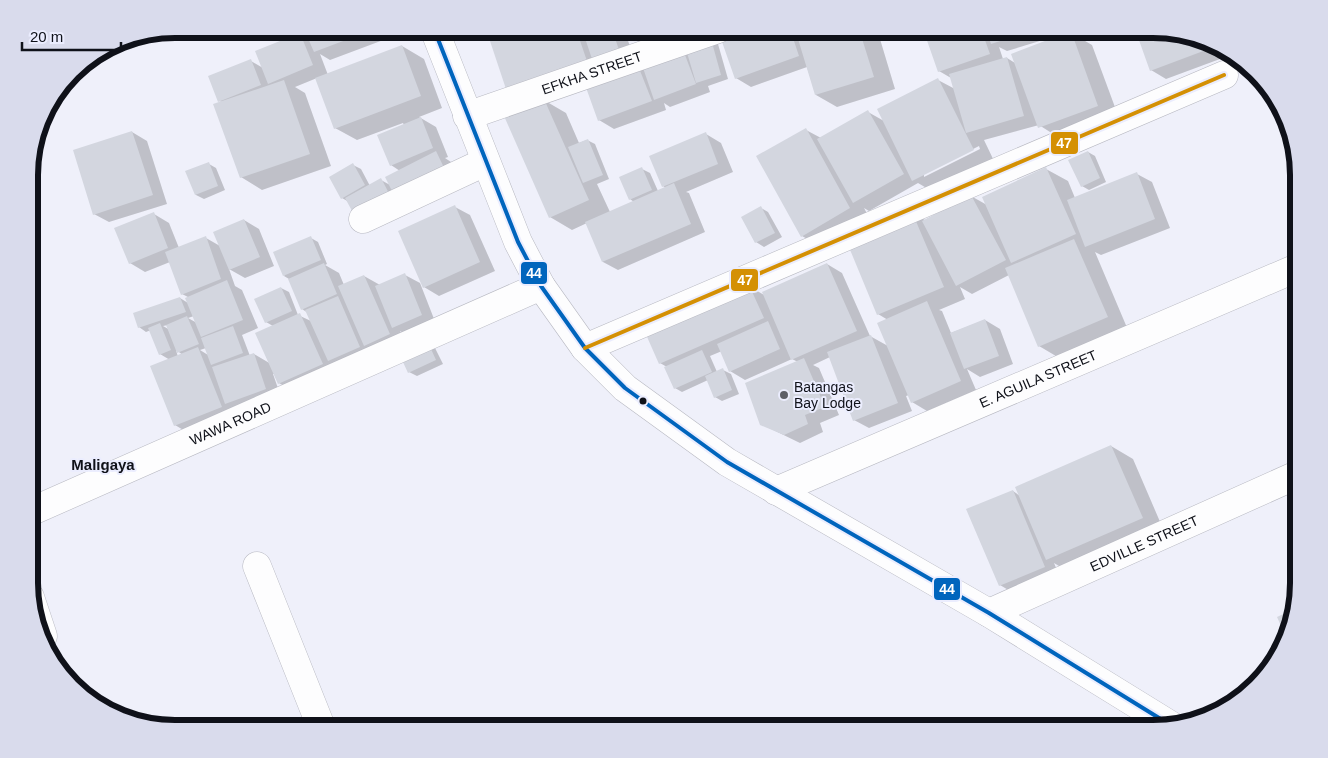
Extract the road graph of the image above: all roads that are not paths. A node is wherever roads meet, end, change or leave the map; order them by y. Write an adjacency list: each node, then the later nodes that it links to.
1 (437, 38): 4 (street)
2 (692, 38): 4 (street, EFKHA STREET)
3 (1224, 75): 9 (street)
4 (467, 116): 5 (street)
5 (485, 162): 6 (street); 8 (street)
6 (363, 218)
7 (1290, 271): 11 (street, E. AGUILA STREET)
8 (541, 286): 9 (street); 12 (street, WAWA ROAD)
9 (585, 348): 11 (street)
10 (1290, 478): 14 (street, EDVILLE STREET)
11 (776, 491): 14 (street)
12 (38, 508)
13 (257, 566): 15 (street)
14 (989, 613): 16 (street)
15 (318, 720)
16 (1162, 720)

